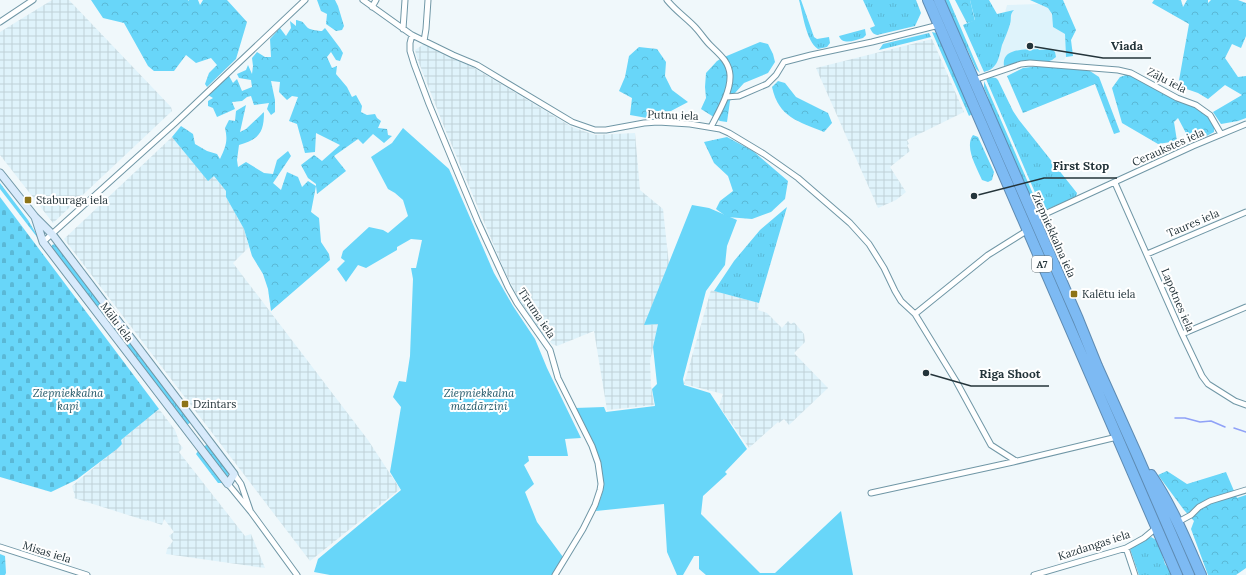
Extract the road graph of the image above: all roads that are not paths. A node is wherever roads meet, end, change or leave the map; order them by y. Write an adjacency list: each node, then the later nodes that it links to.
1 (34, 0): 11 (street)
2 (305, 0): 30 (street)
3 (363, 0): 10 (street, Putnu iela)
4 (376, 0): 10 (street)
5 (405, 0): 14 (street)
6 (428, 0): 16 (street)
7 (667, 0): 18 (street)
8 (928, 0): 12 (highway, Ziepniekkalna iela / A7)
9 (939, 0): 13 (highway, Ziepniekkalna iela / A7)
10 (372, 7): 14 (street, Putnu iela)
11 (0, 22)
12 (939, 25): 13 (highway); 18 (street); 23 (highway, Ziepniekkalna iela / A7)
13 (950, 27): 17 (highway, Ziepniekkalna iela / A7)
14 (403, 29): 15 (street, Putnu iela)
15 (412, 35): 16 (street, Putnu iela); 54 (street, Tīruma iela)
16 (424, 41): 20 (street, Putnu iela)
17 (974, 80): 21 (street, Zāļu iela); 22 (highway, Ziepniekkalna iela / A7)
18 (726, 97): 20 (street)
19 (1246, 124): 21 (street, Ceraukstes iela)
20 (711, 127): 34 (street, Putnu iela)
21 (1221, 134): 25 (street, Ceraukstes iela)
22 (1006, 155): 23 (highway); 28 (highway, Ziepniekkalna iela / A7)
23 (996, 158): 29 (highway, Ziepniekkalna iela / A7)
24 (0, 173): 27 (street, Mālu iela)
25 (1115, 182): 28 (street, Ceraukstes iela); 32 (street, Lapotnes iela)
26 (1246, 212): 32 (street, Taures iela)
27 (35, 217): 30 (street, Mālu iela); 31 (street, Mālu iela)
28 (1034, 219): 40 (highway, Ziepniekkalna iela / A7)
29 (1028, 230): 34 (street); 39 (highway, Ziepniekkalna iela / A7)
30 (52, 234): 31 (street); 37 (street, Mālu iela)
31 (43, 242): 38 (street, Mālu iela)
32 (1147, 254): 35 (street, Lapotnes iela)
33 (1246, 307): 35 (street)
34 (915, 314): 41 (street, Putnu iela)
35 (1182, 334): 36 (street, Lapotnes iela)
36 (1246, 405)
37 (199, 428): 38 (street); 42 (street, Mālu iela)
38 (190, 435): 43 (street, Mālu iela)
39 (1117, 437): 41 (street); 48 (highway, Ziepniekkalna iela / A7)
40 (1137, 455): 47 (highway); 49 (highway, Ziepniekkalna iela / A7)
41 (1016, 461): 45 (street)
42 (234, 474): 43 (street); 46 (street, Mālu iela)
43 (228, 484): 46 (street, Mālu iela)
44 (1246, 490): 47 (street)
45 (871, 493)
46 (251, 512): 53 (street, Mālu iela)
47 (1178, 522): 59 (highway)
48 (1156, 528): 49 (highway, Ziepniekkalna iela / A7); 51 (street, Kazdangas iela); 57 (highway, Ziepniekkalna iela / A7)
49 (1177, 546): 58 (highway, Ziepniekkalna iela / A7)
50 (0, 547): 52 (street, Misas iela)
51 (1126, 548): 55 (street, Kazdangas iela); 56 (street)
52 (87, 575)
53 (297, 575)
54 (555, 575)
55 (1034, 575)
56 (1135, 575)
57 (1177, 575)
58 (1189, 575)
59 (1201, 575)

